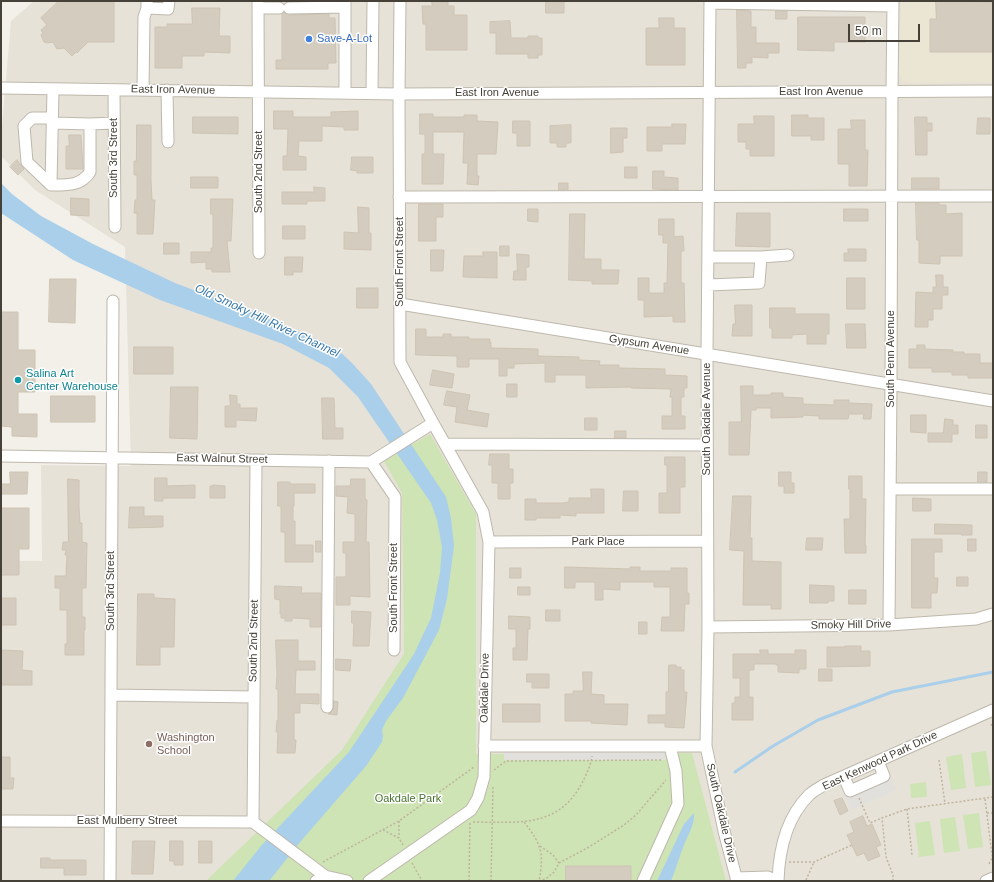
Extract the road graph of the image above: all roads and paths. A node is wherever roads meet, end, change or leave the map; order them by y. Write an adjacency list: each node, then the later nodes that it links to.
1 (169, 1): 7 (street)
2 (373, 1): 18 (street)
3 (400, 1): 20 (street, South Front Street)
4 (710, 2): 6 (street); 19 (street, South Oakdale Avenue)
5 (345, 4): 8 (street); 17 (street)
6 (893, 4): 16 (street, South Penn Avenue)
7 (147, 5): 12 (street)
8 (258, 5): 14 (street, South 2nd Street)
9 (1, 88): 10 (street, East Iron Avenue)
10 (53, 89): 11 (street, East Iron Avenue); 21 (street)
11 (114, 90): 12 (street, East Iron Avenue); 22 (street, South 3rd Street)
12 (143, 90): 13 (street, East Iron Avenue)
13 (167, 90): 14 (street, East Iron Avenue); 24 (street)
14 (259, 91): 17 (street, East Iron Avenue); 31 (street, South 2nd Street)
15 (993, 91): 16 (street, East Iron Avenue)
16 (892, 92): 19 (street, East Iron Avenue); 29 (street, South Penn Avenue)
17 (345, 93): 18 (street, East Iron Avenue)
18 (372, 93): 20 (street, East Iron Avenue)
19 (710, 93): 20 (street, East Iron Avenue); 28 (street, South Oakdale Avenue)
20 (399, 94): 27 (street, South Front Street)
21 (52, 121): 23 (street); 25 (street); 25 (street)
22 (114, 123): 23 (street); 30 (street, South 3rd Street)
23 (90, 124): 25 (street)
24 (168, 142)
25 (51, 185)
26 (993, 196): 29 (street)
27 (400, 197): 28 (street); 37 (street, South Front Street)
28 (709, 197): 29 (street); 33 (street, South Oakdale Avenue)
29 (892, 197): 39 (street, South Penn Avenue)
30 (115, 227)
31 (259, 253)
32 (788, 255): 34 (street)
33 (708, 257): 34 (street); 35 (street, South Oakdale Avenue)
34 (761, 257): 35 (street)
35 (708, 285): 38 (street, South Oakdale Avenue)
36 (113, 301): 45 (street, South 3rd Street)
37 (400, 304): 38 (street, Gypsum Avenue); 41 (street, South Front Street)
38 (707, 355): 39 (street, Gypsum Avenue); 43 (street, South Oakdale Avenue)
39 (891, 384): 40 (street, Gypsum Avenue); 49 (street, South Penn Avenue)
40 (993, 401)
41 (433, 423): 42 (street, Oakdale Drive); 48 (street)
42 (445, 444): 43 (street); 52 (street, Oakdale Drive)
43 (707, 445): 51 (street, South Oakdale Avenue)
44 (1, 456): 45 (street, East Walnut Street)
45 (112, 458): 46 (street, East Walnut Street); 57 (street, South 3rd Street)
46 (256, 460): 47 (street, East Walnut Street); 58 (street, South 2nd Street)
47 (329, 461): 48 (street, East Walnut Street); 59 (street)
48 (371, 462): 56 (street, South Front Street)
49 (890, 488): 50 (street); 54 (street, South Penn Avenue)
50 (993, 489)
51 (708, 541): 52 (street, Park Place); 55 (street, South Oakdale Avenue)
52 (489, 542): 63 (street, Oakdale Drive)
53 (993, 614): 54 (street, Smoky Hill Drive)
54 (889, 625): 55 (street, Smoky Hill Drive)
55 (708, 627): 66 (street, South Oakdale Avenue)
56 (394, 650)
57 (111, 695): 58 (street); 85 (street, South 3rd Street)
58 (254, 697): 88 (street, South 2nd Street)
59 (327, 707)
60 (993, 710): 70 (street, East Kenwood Park Drive)
61 (991, 724): 62 (path)
62 (993, 728)
63 (484, 746): 64 (street); 67 (street, Oakdale Drive)
64 (593, 746): 65 (street); 68 (path)
65 (670, 746): 66 (street); 71 (street)
66 (706, 746): 100 (street, South Oakdale Drive)
67 (484, 759): 83 (path); 104 (street, Oakdale Drive)
68 (592, 760): 71 (path); 72 (path); 87 (path)
69 (939, 760): 78 (path)
70 (878, 761): 73 (street, East Kenwood Park Drive); 75 (street)
71 (674, 765): 95 (path); 108 (street)
72 (493, 771)
73 (844, 777): 75 (street); 109 (street, East Kenwood Park Drive)
74 (493, 785): 86 (path)
75 (855, 789): 82 (path)
76 (993, 797): 77 (path)
77 (985, 798): 78 (path); 81 (path)
78 (945, 804): 79 (path)
79 (907, 809): 82 (path); 92 (path)
80 (993, 812): 81 (path)
81 (987, 813): 96 (path)
82 (882, 818): 110 (path)
83 (399, 820): 89 (path); 97 (path)
84 (1, 821): 85 (street, East Mulberry Street)
85 (111, 821): 88 (street, East Mulberry Street); 102 (street, South 3rd Street)
86 (492, 822): 87 (path); 105 (path); 106 (path)
87 (524, 822): 91 (path)
88 (255, 824): 97 (street)
89 (399, 838)
90 (852, 845): 94 (path)
91 (540, 846): 95 (path); 107 (path)
92 (912, 855)
93 (789, 862): 94 (path)
94 (814, 862): 101 (path)
95 (559, 863): 107 (path)
96 (989, 864)
97 (311, 866): 99 (street)
98 (993, 878): 111 (street)
99 (322, 879): 103 (street)
100 (737, 880): 109 (street)
101 (806, 880)
102 (110, 881)
103 (347, 881)
104 (369, 881)
105 (469, 881)
106 (491, 881)
107 (539, 881)
108 (642, 881)
109 (777, 881)
110 (893, 881)
111 (986, 881)

